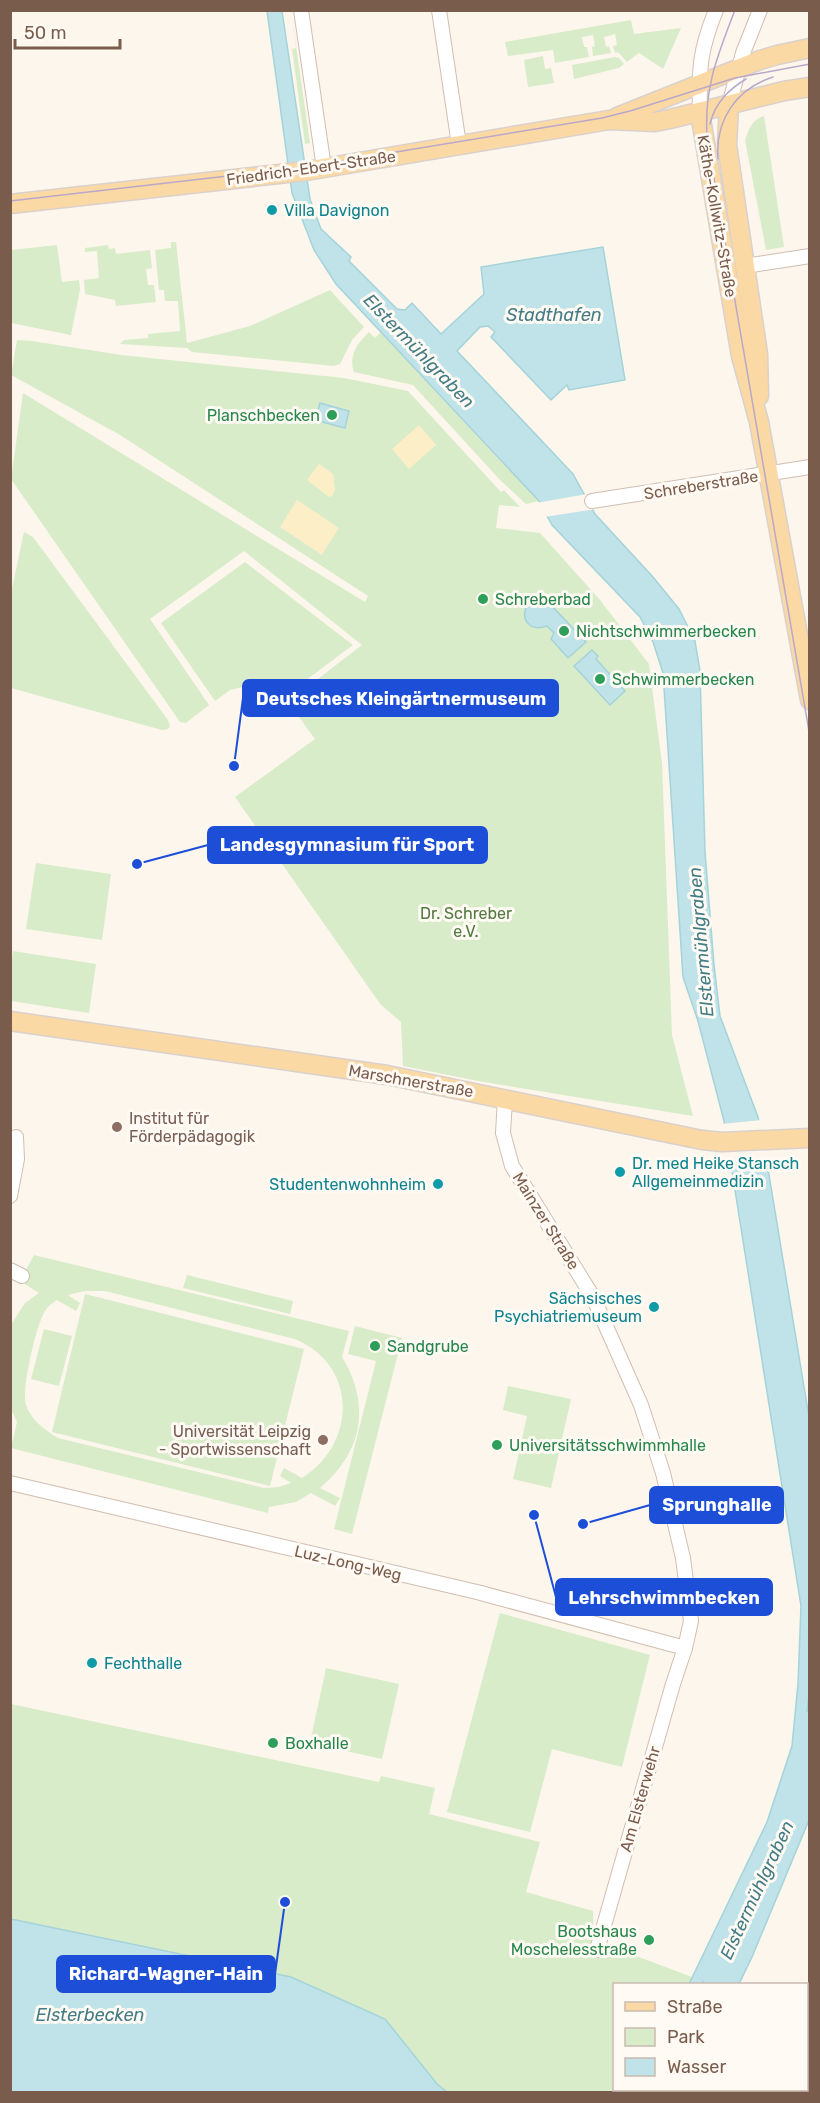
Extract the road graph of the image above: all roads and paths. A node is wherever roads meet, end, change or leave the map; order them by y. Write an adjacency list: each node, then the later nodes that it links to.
1 (301, 10): 13 (street)
2 (439, 10): 12 (street)
3 (716, 10): 7 (street, Käthe-Kollwitz-Straße)
4 (760, 10): 6 (street, Käthe-Kollwitz-Straße)
5 (810, 48): 6 (main road, Friedrich-Ebert-Straße)
6 (738, 69): 7 (main road, Friedrich-Ebert-Straße); 9 (street, Käthe-Kollwitz-Straße)
7 (699, 85): 10 (street, Käthe-Kollwitz-Straße); 11 (main road, Friedrich-Ebert-Straße)
8 (810, 87): 9 (main road, Friedrich-Ebert-Straße)
9 (729, 105): 10 (main road, Friedrich-Ebert-Straße); 16 (main road, Käthe-Kollwitz-Straße)
10 (700, 112): 11 (main road, Friedrich-Ebert-Straße); 17 (main road, Käthe-Kollwitz-Straße)
11 (609, 120): 12 (main road, Friedrich-Ebert-Straße)
12 (459, 145): 13 (main road, Friedrich-Ebert-Straße)
13 (306, 171): 14 (main road, Friedrich-Ebert-Straße)
14 (10, 204)
15 (810, 256): 16 (street)
16 (745, 266): 17 (main road, Käthe-Kollwitz-Straße)
17 (759, 422): 19 (main road, Käthe-Kollwitz-Straße)
18 (810, 467): 19 (street, Schreberstraße)
19 (768, 474): 20 (street, Schreberstraße); 21 (main road, Käthe-Kollwitz-Straße)
20 (592, 501)
21 (809, 698)
22 (10, 1021): 23 (main road, Marschnerstraße)
23 (505, 1099): 25 (main road, Marschnerstraße); 28 (street, Mainzer Straße)
24 (16, 1137): 26 (street)
25 (810, 1138)
26 (10, 1196)
27 (10, 1483): 28 (street, Luz-Long-Weg)
28 (685, 1648): 29 (street, Am Elsterwehr)
29 (597, 1950)

